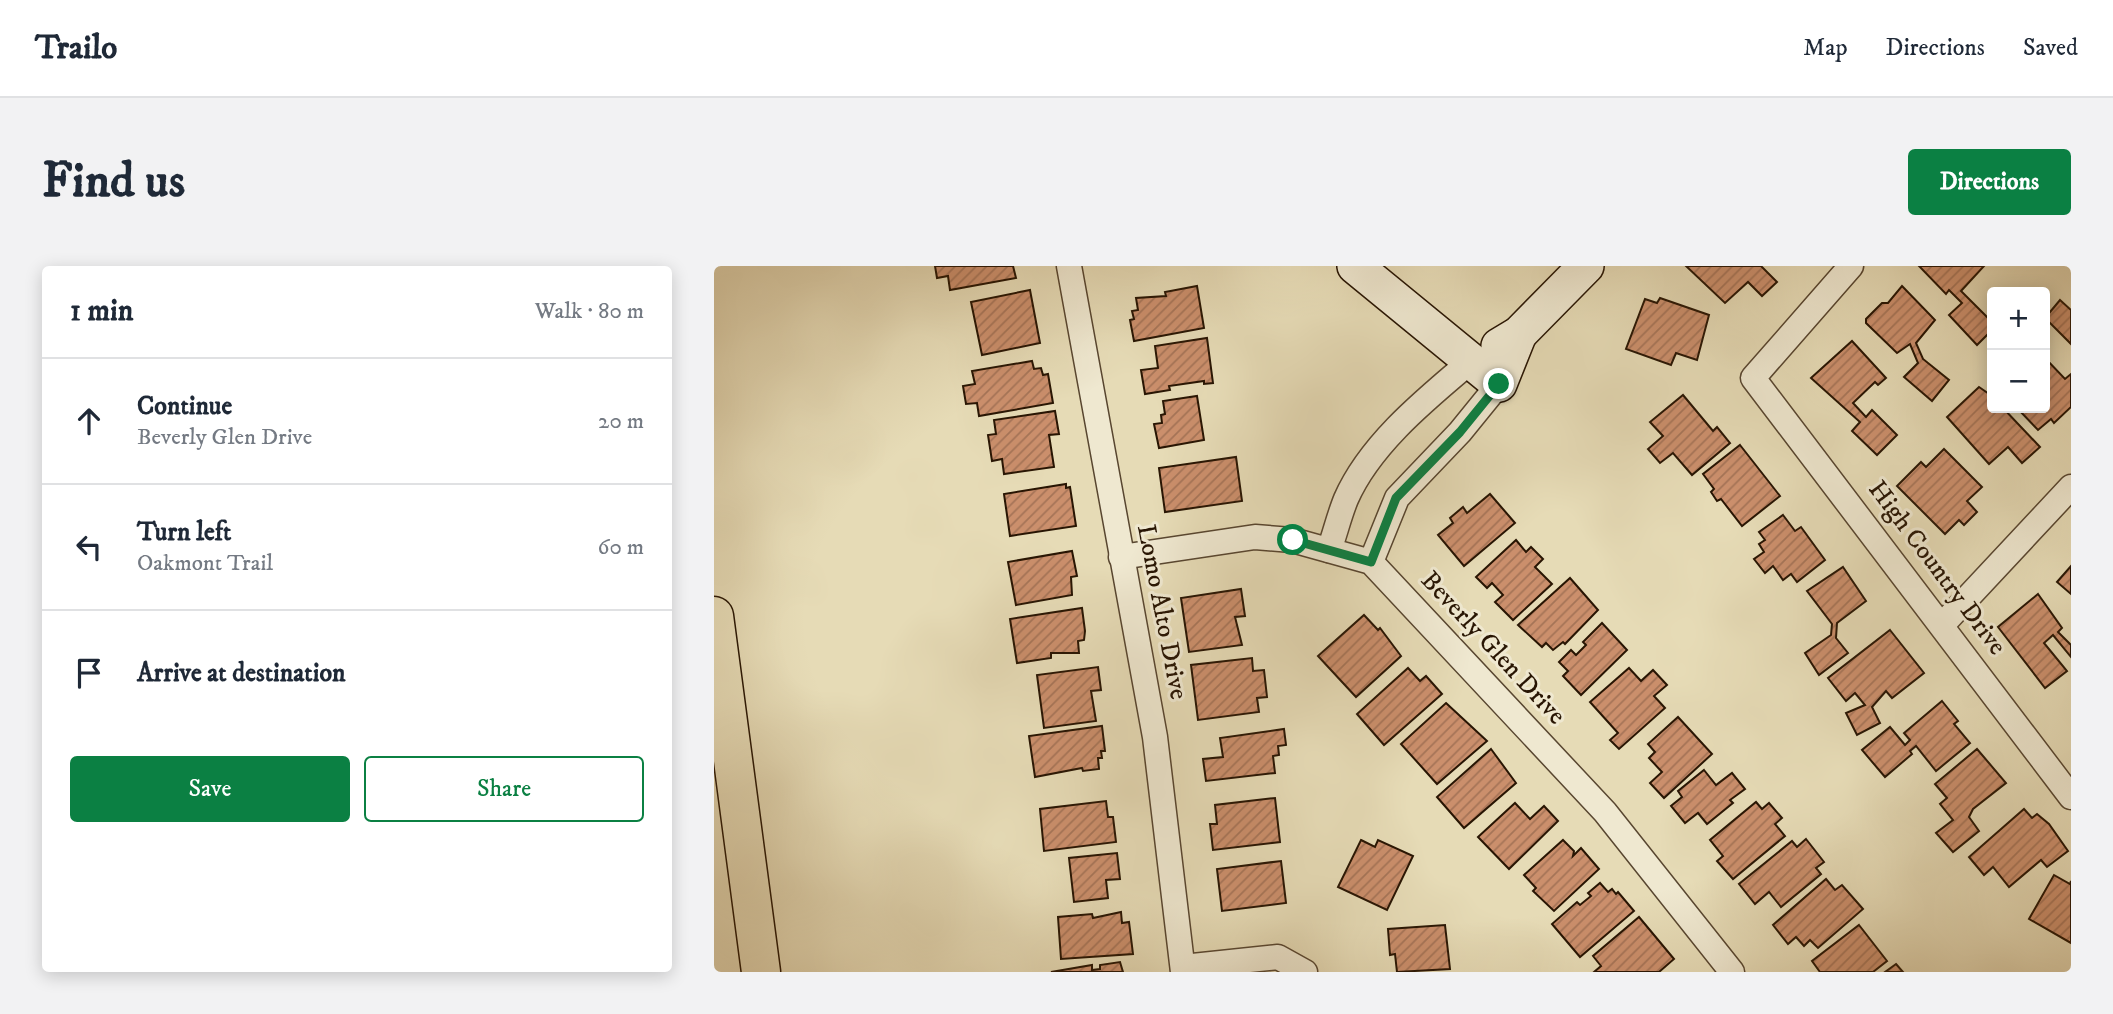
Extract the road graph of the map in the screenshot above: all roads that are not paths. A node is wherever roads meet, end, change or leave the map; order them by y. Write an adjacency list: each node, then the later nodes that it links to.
1 (1069, 266): 10 (street, Lomo Alto Drive)
2 (1355, 266): 6 (street)
3 (1586, 266): 5 (street)
4 (1851, 266): 13 (street, High Country Drive)
5 (1519, 334): 6 (street); 7 (street)
6 (1471, 361): 7 (street); 9 (street)
7 (1499, 384): 11 (street)
8 (2071, 487): 13 (street)
9 (1329, 550): 10 (street); 11 (street)
10 (1121, 557): 16 (street, Lomo Alto Drive)
11 (1371, 562): 18 (street, Beverly Glen Drive)
12 (714, 616): 15 (highway)
13 (1943, 624): 14 (street, High Country Drive)
14 (2071, 797)
15 (761, 965)
16 (1183, 970): 17 (street)
17 (1305, 972)
18 (1732, 972)

